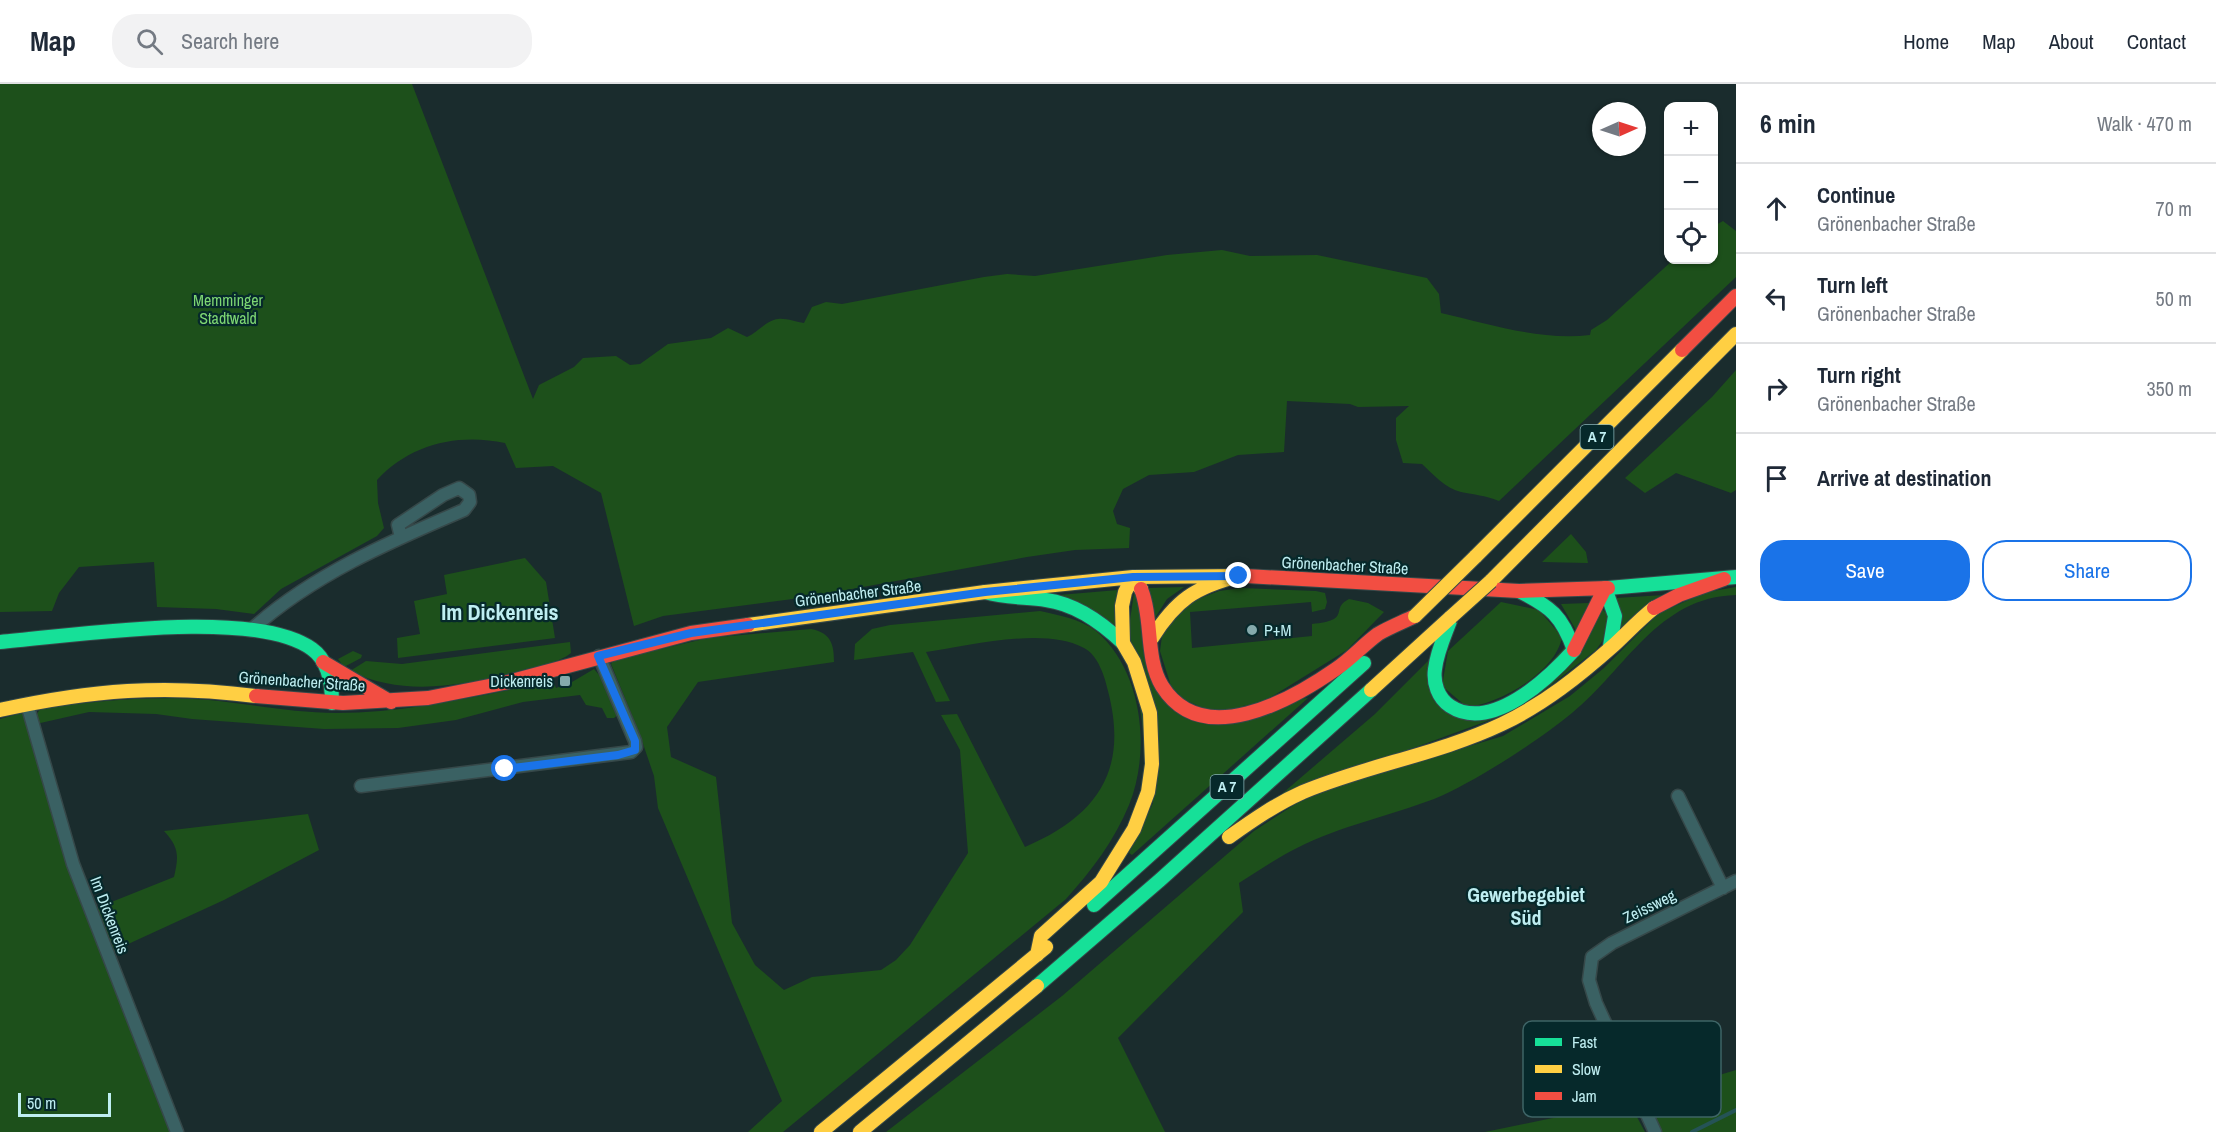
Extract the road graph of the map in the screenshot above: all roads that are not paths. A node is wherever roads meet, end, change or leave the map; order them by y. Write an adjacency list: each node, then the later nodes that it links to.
1 (1736, 296): 10 (main road, A 7, bridge)
2 (1736, 334): 11 (main road, A 7, bridge)
3 (400, 537): 3 (street); 12 (street)
4 (1239, 576): 5 (main road, Grönenbacher Straße); 8 (main road, Grönenbacher Straße); 13 (main road)
5 (1133, 577): 9 (main road, Grönenbacher Straße); 13 (main road); 15 (main road, A 7)
6 (1730, 578): 7 (main road, Grönenbacher Straße); 16 (main road)
7 (1605, 588): 8 (main road, Grönenbacher Straße); 16 (main road); 17 (main road)
8 (1519, 591): 17 (main road)
9 (985, 592): 15 (main road); 18 (main road, Grönenbacher Straße)
10 (1415, 616): 13 (main road); 29 (main road, A 7)
11 (1451, 617): 17 (main road, A 7); 26 (main road, A 7)
12 (250, 630): 14 (main road); 19 (main road)
13 (1152, 638)
14 (0, 642)
15 (1123, 643): 29 (main road, A 7)
16 (1610, 646): 26 (main road)
17 (1574, 650)
18 (598, 656): 20 (main road, Grönenbacher Straße); 24 (street)
19 (323, 662): 20 (main road); 21 (main road)
20 (391, 702): 21 (main road, Grönenbacher Straße)
21 (332, 703): 22 (main road, Grönenbacher Straße)
22 (27, 704): 23 (main road, Grönenbacher Straße); 32 (street, Im Dickenreis)
23 (0, 711)
24 (361, 786)
25 (1678, 796): 28 (street)
26 (1165, 875): 34 (main road, A 7)
27 (1736, 881): 28 (street, Zeissweg)
28 (1722, 888): 30 (street, Zeissweg)
29 (1037, 955): 33 (main road, A 7)
30 (1604, 1021)
31 (1648, 1117): 35 (street, Zeissweg)
32 (177, 1132)
33 (821, 1132)
34 (860, 1132)
35 (1655, 1132)

